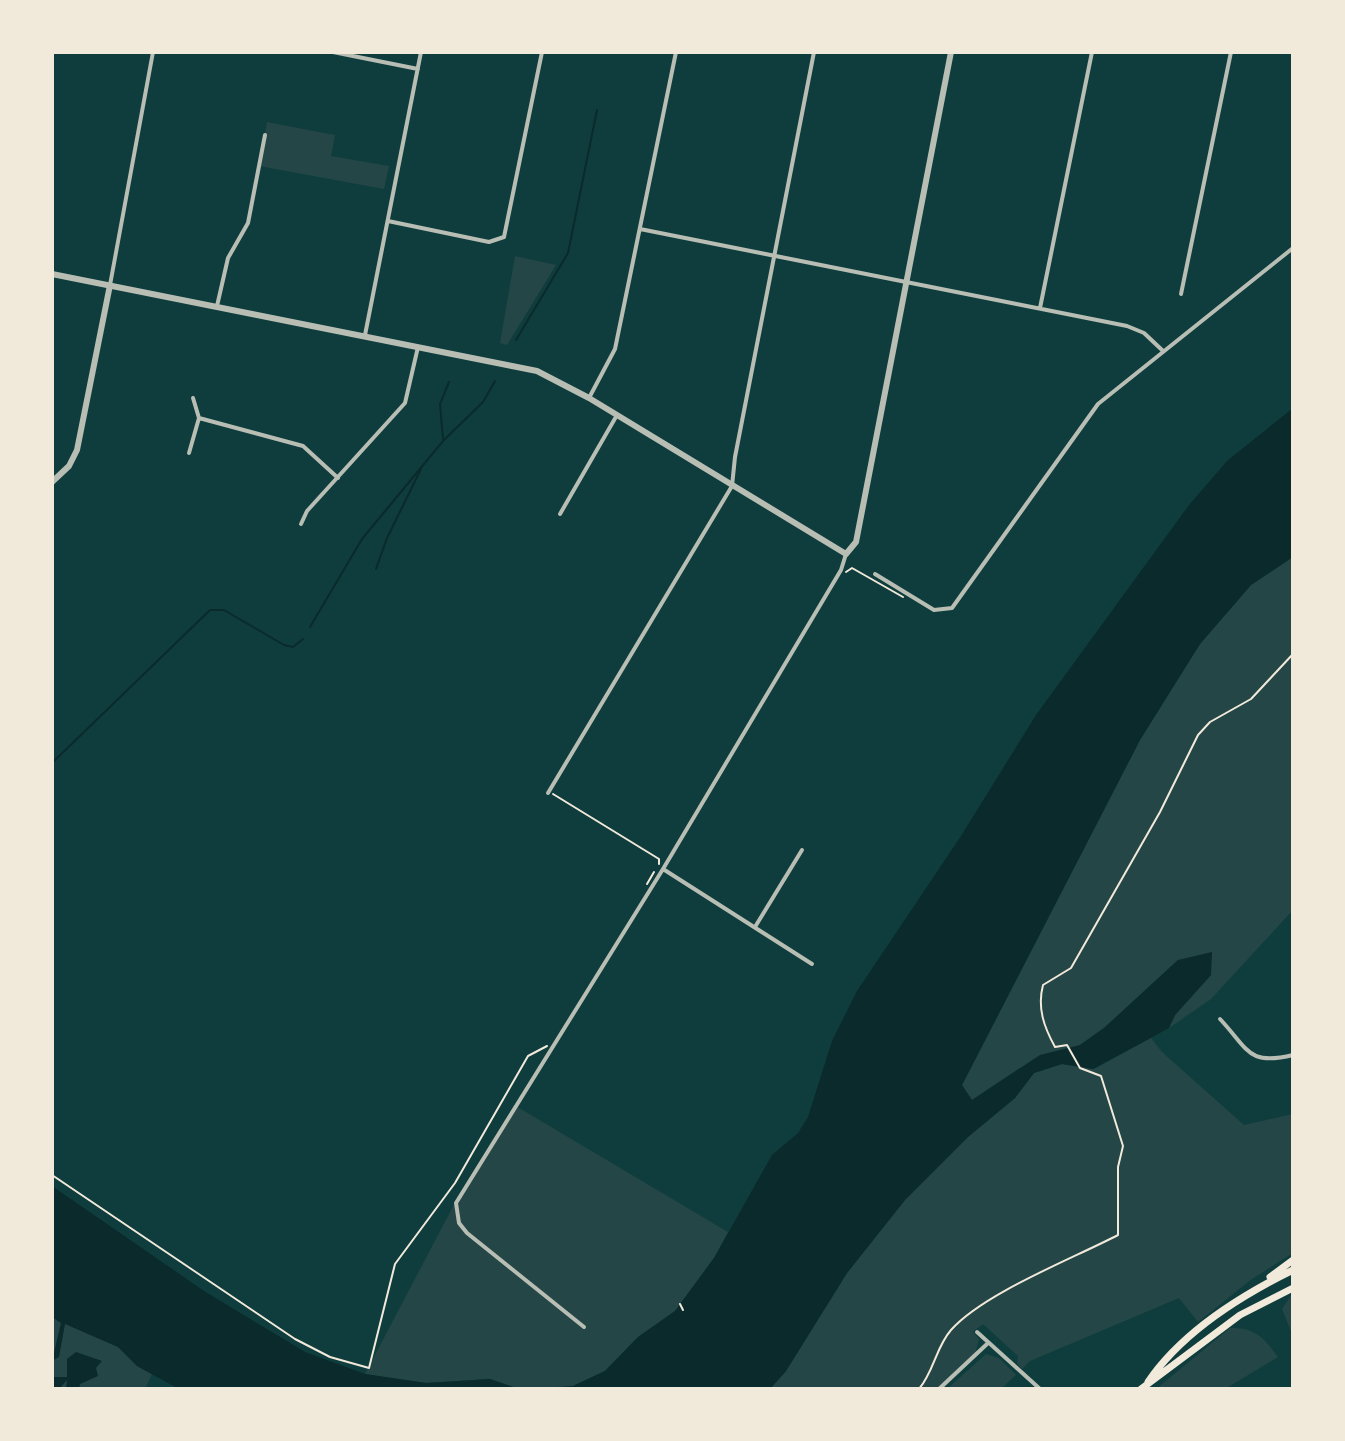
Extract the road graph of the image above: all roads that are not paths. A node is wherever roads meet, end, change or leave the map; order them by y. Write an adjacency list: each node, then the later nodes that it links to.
1 (153, 52): 18 (street)
2 (333, 52): 10 (street)
3 (421, 52): 10 (street)
4 (542, 52): 12 (street)
5 (676, 52): 13 (street)
6 (814, 52): 15 (street)
7 (951, 52): 17 (street)
8 (1092, 52): 21 (street)
9 (1231, 52): 19 (street)
10 (418, 69): 12 (street)
11 (265, 135): 20 (street)
12 (388, 221): 22 (street)
13 (640, 229): 15 (street); 26 (street)
14 (1293, 248): 24 (street)
15 (773, 255): 17 (street); 32 (street)
16 (52, 274): 18 (street)
17 (906, 282): 21 (street); 35 (street)
18 (110, 285): 20 (street); 31 (street)
19 (1181, 294)
20 (217, 306): 22 (street)
21 (1040, 308): 24 (street)
22 (365, 335): 23 (street)
23 (419, 345): 26 (street); 30 (street)
24 (1162, 350): 36 (street)
25 (193, 398): 28 (street)
26 (589, 398): 27 (street)
27 (617, 415): 32 (street); 33 (street)
28 (199, 418): 29 (street); 30 (street)
29 (189, 453)
30 (338, 478): 34 (street)
31 (53, 482)
32 (732, 486): 35 (street); 37 (street)
33 (560, 514)
34 (301, 524)
35 (846, 554): 39 (street)
36 (875, 574)
37 (548, 793)
38 (802, 850): 40 (street)
39 (663, 869): 40 (street); 48 (street)
40 (755, 927): 41 (street)
41 (812, 964)
42 (1220, 1019): 43 (street)
43 (1293, 1055)
44 (1293, 1260): 46 (highway)
45 (1293, 1270): 46 (highway)
46 (1256, 1288): 51 (highway)
47 (1293, 1288): 51 (highway)
48 (584, 1327)
49 (977, 1332): 50 (street)
50 (988, 1344): 52 (street); 53 (street)
51 (1148, 1382): 54 (highway)
52 (939, 1389)
53 (1040, 1389)
54 (1141, 1389)

